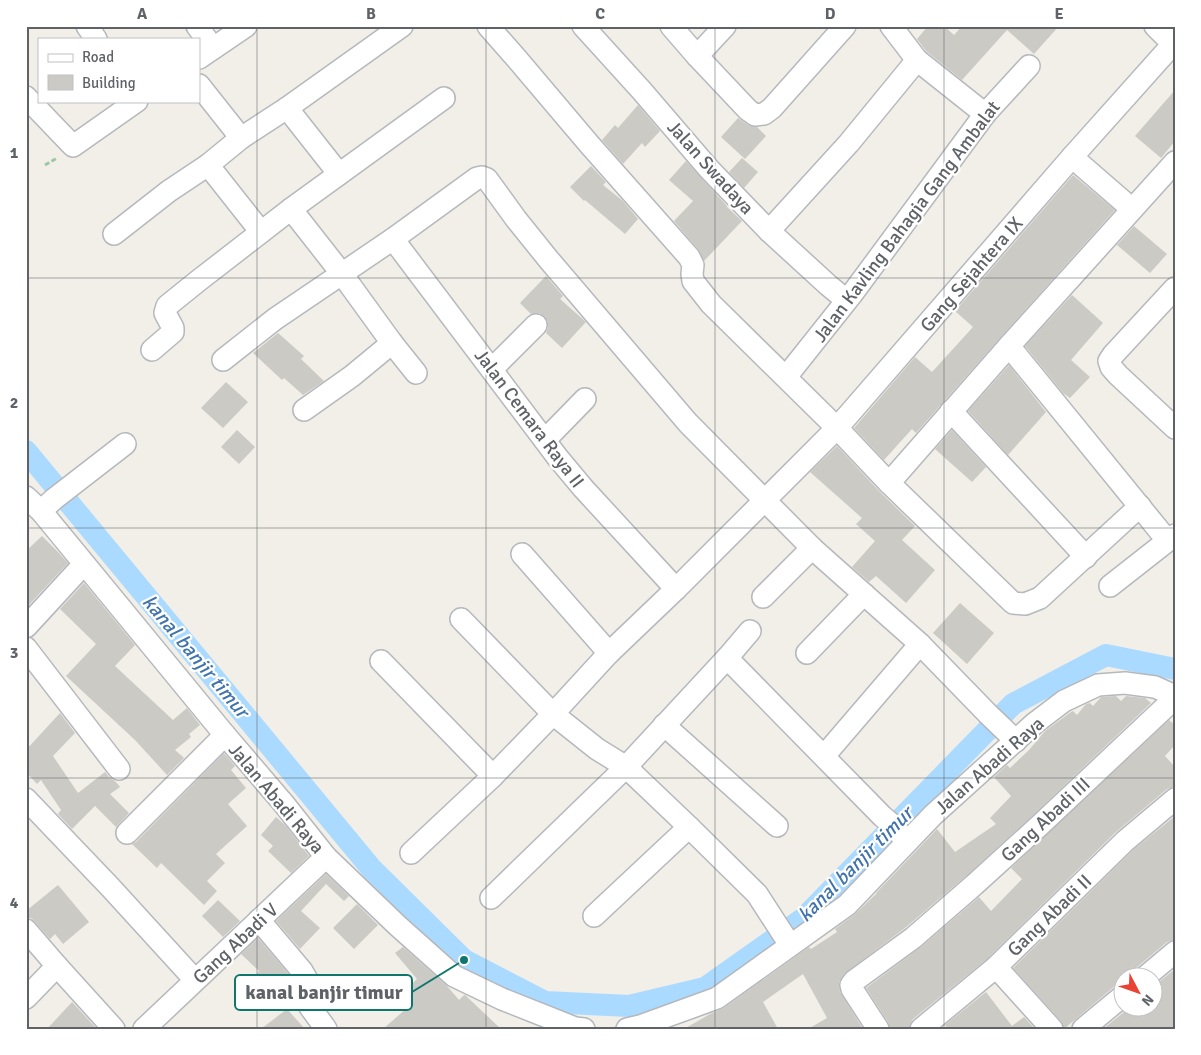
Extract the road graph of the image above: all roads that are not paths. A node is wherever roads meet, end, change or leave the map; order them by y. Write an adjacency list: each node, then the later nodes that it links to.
1 (87, 26): 12 (street)
2 (196, 26): 14 (street)
3 (246, 26): 14 (street)
4 (402, 26): 22 (street)
5 (488, 26): 45 (street)
6 (583, 26): 31 (street, Jalan Swadaya)
7 (671, 26): 15 (street)
8 (725, 26): 15 (street)
9 (845, 26): 15 (street)
10 (891, 26): 16 (street)
11 (1155, 26): 13 (street)
12 (95, 38)
13 (1174, 45): 25 (street, Gang Sejahtera IX)
14 (206, 53)
15 (697, 56)
16 (917, 60): 23 (street); 31 (street)
17 (1029, 66): 23 (street, Jalan Kavling Bahagia Gang Ambalat)
18 (200, 86): 24 (street)
19 (26, 98): 21 (street)
20 (444, 98): 28 (street)
21 (137, 102)
22 (287, 108): 24 (street); 28 (street)
23 (985, 114): 37 (street, Jalan Kavling Bahagia Gang Ambalat)
24 (241, 138): 27 (street)
25 (1072, 157): 29 (street); 49 (street, Gang Sejahtera IX)
26 (1175, 162): 29 (street)
27 (208, 165): 32 (street); 33 (street)
28 (339, 174): 30 (street)
29 (1132, 209): 40 (street)
30 (291, 210): 32 (street); 35 (street)
31 (770, 231): 37 (street, Jalan Swadaya)
32 (261, 232): 41 (street)
33 (114, 234)
34 (393, 239): 35 (street); 43 (street, Jalan Cemara Raya II); 54 (street)
35 (342, 274): 39 (street); 42 (street)
36 (1175, 288): 50 (street)
37 (846, 300): 45 (street, Jalan Kavling Bahagia Gang Ambalat)
38 (536, 325): 43 (street)
39 (392, 343): 44 (street); 47 (street)
40 (1009, 346): 48 (street); 56 (street)
41 (152, 350)
42 (223, 360)
43 (492, 368): 51 (street, Jalan Cemara Raya II)
44 (416, 373)
45 (786, 377): 49 (street)
46 (585, 398): 51 (street)
47 (304, 410)
48 (951, 411): 53 (street); 60 (street)
49 (838, 428): 53 (street); 54 (street, Gang Sejahtera IX)
50 (1175, 428)
51 (545, 440): 63 (street, Jalan Cemara Raya II)
52 (125, 444): 55 (street)
53 (889, 483): 60 (street)
54 (764, 500): 58 (street); 63 (street, Gang Sejahtera IX)
55 (40, 502): 61 (street, Jalan Abadi Raya)
56 (1140, 506): 57 (street); 60 (street)
57 (1171, 538): 62 (street)
58 (812, 548): 64 (street); 65 (street)
59 (522, 554): 71 (street)
60 (1086, 557)
61 (84, 564): 67 (street); 78 (street, Jalan Abadi Raya)
62 (1110, 586)
63 (676, 589): 71 (street, Gang Sejahtera IX)
64 (864, 594): 69 (street); 72 (street)
65 (763, 597)
66 (461, 619): 76 (street)
67 (26, 627)
68 (750, 631): 73 (street)
69 (920, 644): 79 (street); 80 (street)
70 (26, 648): 82 (street)
71 (609, 653): 76 (street, Gang Sejahtera IX)
72 (807, 653)
73 (728, 658): 77 (street); 80 (street)
74 (381, 661): 83 (street)
75 (1175, 697): 79 (street, Jalan Abadi Raya); 109 (street, Gang Abadi III)
76 (553, 714): 81 (street); 83 (street, Gang Sejahtera IX)
77 (664, 725): 81 (street); 86 (street)
78 (225, 735): 89 (street); 91 (street, Jalan Abadi Raya)
79 (1016, 741): 88 (street, Jalan Abadi Raya)
80 (824, 756): 88 (street)
81 (626, 767): 87 (street); 92 (street)
82 (118, 769)
83 (494, 776): 90 (street, Gang Sejahtera IX)
84 (26, 799): 101 (street)
85 (1175, 799): 99 (street, Gang Abadi II)
86 (777, 826)
87 (689, 827): 93 (street); 96 (street)
88 (895, 829): 96 (street, Jalan Abadi Raya)
89 (127, 833)
90 (411, 853)
91 (326, 857): 94 (street, Gang Abadi V); 107 (street, Jalan Abadi Raya)
92 (491, 898)
93 (594, 916)
94 (259, 920): 101 (street, Gang Abadi V); 106 (street)
95 (26, 930): 98 (street)
96 (787, 941): 108 (street, Jalan Abadi Raya)
97 (1175, 952): 100 (street)
98 (57, 966): 102 (street); 104 (street)
99 (996, 967): 110 (street, Gang Abadi II); 111 (street)
100 (1156, 968)
101 (195, 980): 105 (street, Gang Abadi V)
102 (26, 998)
103 (1114, 1003): 112 (street)
104 (114, 1029)
105 (144, 1029)
106 (326, 1029)
107 (584, 1029)
108 (627, 1029)
109 (878, 1029)
110 (921, 1029)
111 (1052, 1029)
112 (1083, 1029)

